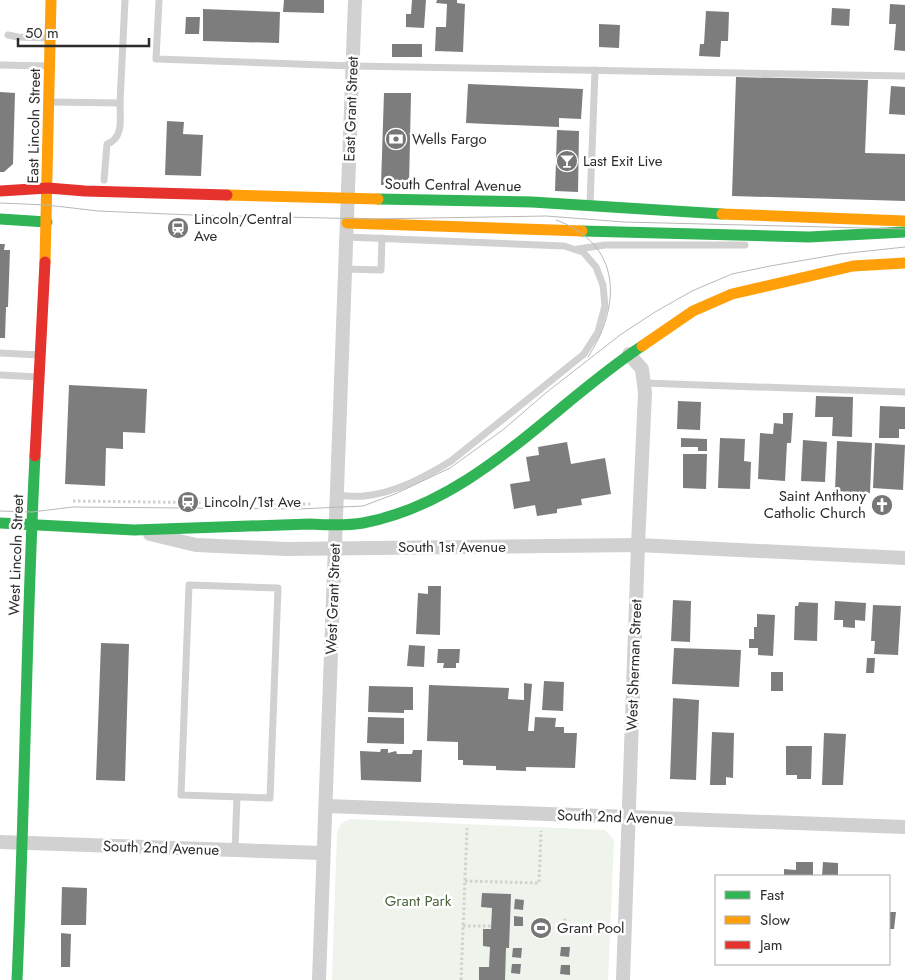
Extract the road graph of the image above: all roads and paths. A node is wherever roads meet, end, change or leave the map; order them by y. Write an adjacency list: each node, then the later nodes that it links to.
1 (51, 0): 6 (main road, East Lincoln Street)
2 (125, 0): 13 (lane)
3 (159, 0): 9 (lane)
4 (355, 0): 9 (street, East Grant Street)
5 (8, 35): 6 (lane)
6 (50, 38): 8 (main road, East Lincoln Street)
7 (0, 65): 8 (lane)
8 (50, 66): 12 (main road, East Lincoln Street)
9 (353, 66): 10 (lane); 17 (street, East Grant Street)
10 (595, 70): 11 (lane); 18 (lane)
11 (905, 76)
12 (49, 102): 13 (lane); 15 (main road, East Lincoln Street)
13 (120, 103): 14 (lane)
14 (104, 180)
15 (48, 188): 16 (main road, South Central Avenue); 17 (main road, South Central Avenue); 22 (main road, East Lincoln Street)
16 (0, 190)
17 (347, 199): 18 (main road, South Central Avenue); 20 (street, East Grant Street)
18 (590, 205): 21 (main road, South Central Avenue)
19 (0, 219): 22 (main road)
20 (347, 220): 24 (main road); 25 (street, West Grant Street)
21 (905, 221)
22 (47, 222): 34 (main road, West Lincoln Street)
23 (905, 232): 24 (main road)
24 (809, 236): 28 (lane)
25 (346, 237): 26 (lane); 31 (street, West Grant Street)
26 (382, 238): 29 (lane); 31 (lane)
27 (749, 245): 29 (lane)
28 (778, 245)
29 (576, 249): 39 (lane)
30 (905, 262): 33 (main road)
31 (345, 270): 39 (street, West Grant Street)
32 (0, 353): 34 (lane)
33 (629, 354): 37 (street, West Sherman Street); 44 (main road)
34 (40, 355): 36 (main road, West Lincoln Street)
35 (0, 376): 36 (lane)
36 (39, 376): 43 (main road, West Lincoln Street)
37 (644, 383): 38 (lane); 46 (street, West Sherman Street)
38 (905, 392)
39 (336, 495): 44 (street, West Grant Street)
40 (73, 501): 41 (path)
41 (310, 504)
42 (0, 523): 43 (main road, South 1st Avenue)
43 (32, 524): 45 (main road, South 1st Avenue); 56 (main road, West Lincoln Street)
44 (335, 525): 45 (main road); 47 (street, West Grant Street)
45 (134, 530): 47 (street, South 1st Avenue)
46 (638, 545): 47 (street, South 1st Avenue); 48 (street, South 1st Avenue); 51 (street, West Sherman Street)
47 (334, 548): 50 (street, West Grant Street)
48 (905, 558)
49 (237, 796): 49 (lane); 57 (lane)
50 (326, 806): 51 (street, South 2nd Avenue); 58 (street, West Grant Street)
51 (629, 818): 52 (street, South 2nd Avenue); 67 (street, West Sherman Street)
52 (905, 827)
53 (466, 828): 59 (path)
54 (541, 831): 59 (path)
55 (0, 842): 56 (street, South 2nd Avenue)
56 (23, 843): 57 (street, South 2nd Avenue); 64 (main road, West Lincoln Street)
57 (235, 850): 58 (street, South 2nd Avenue)
58 (322, 853): 65 (street, West Grant Street)
59 (465, 881): 61 (path)
60 (565, 917): 63 (path)
61 (463, 926): 62 (path); 66 (path)
62 (491, 926)
63 (564, 931)
64 (17, 980)
65 (318, 980)
66 (461, 980)
67 (623, 980)

